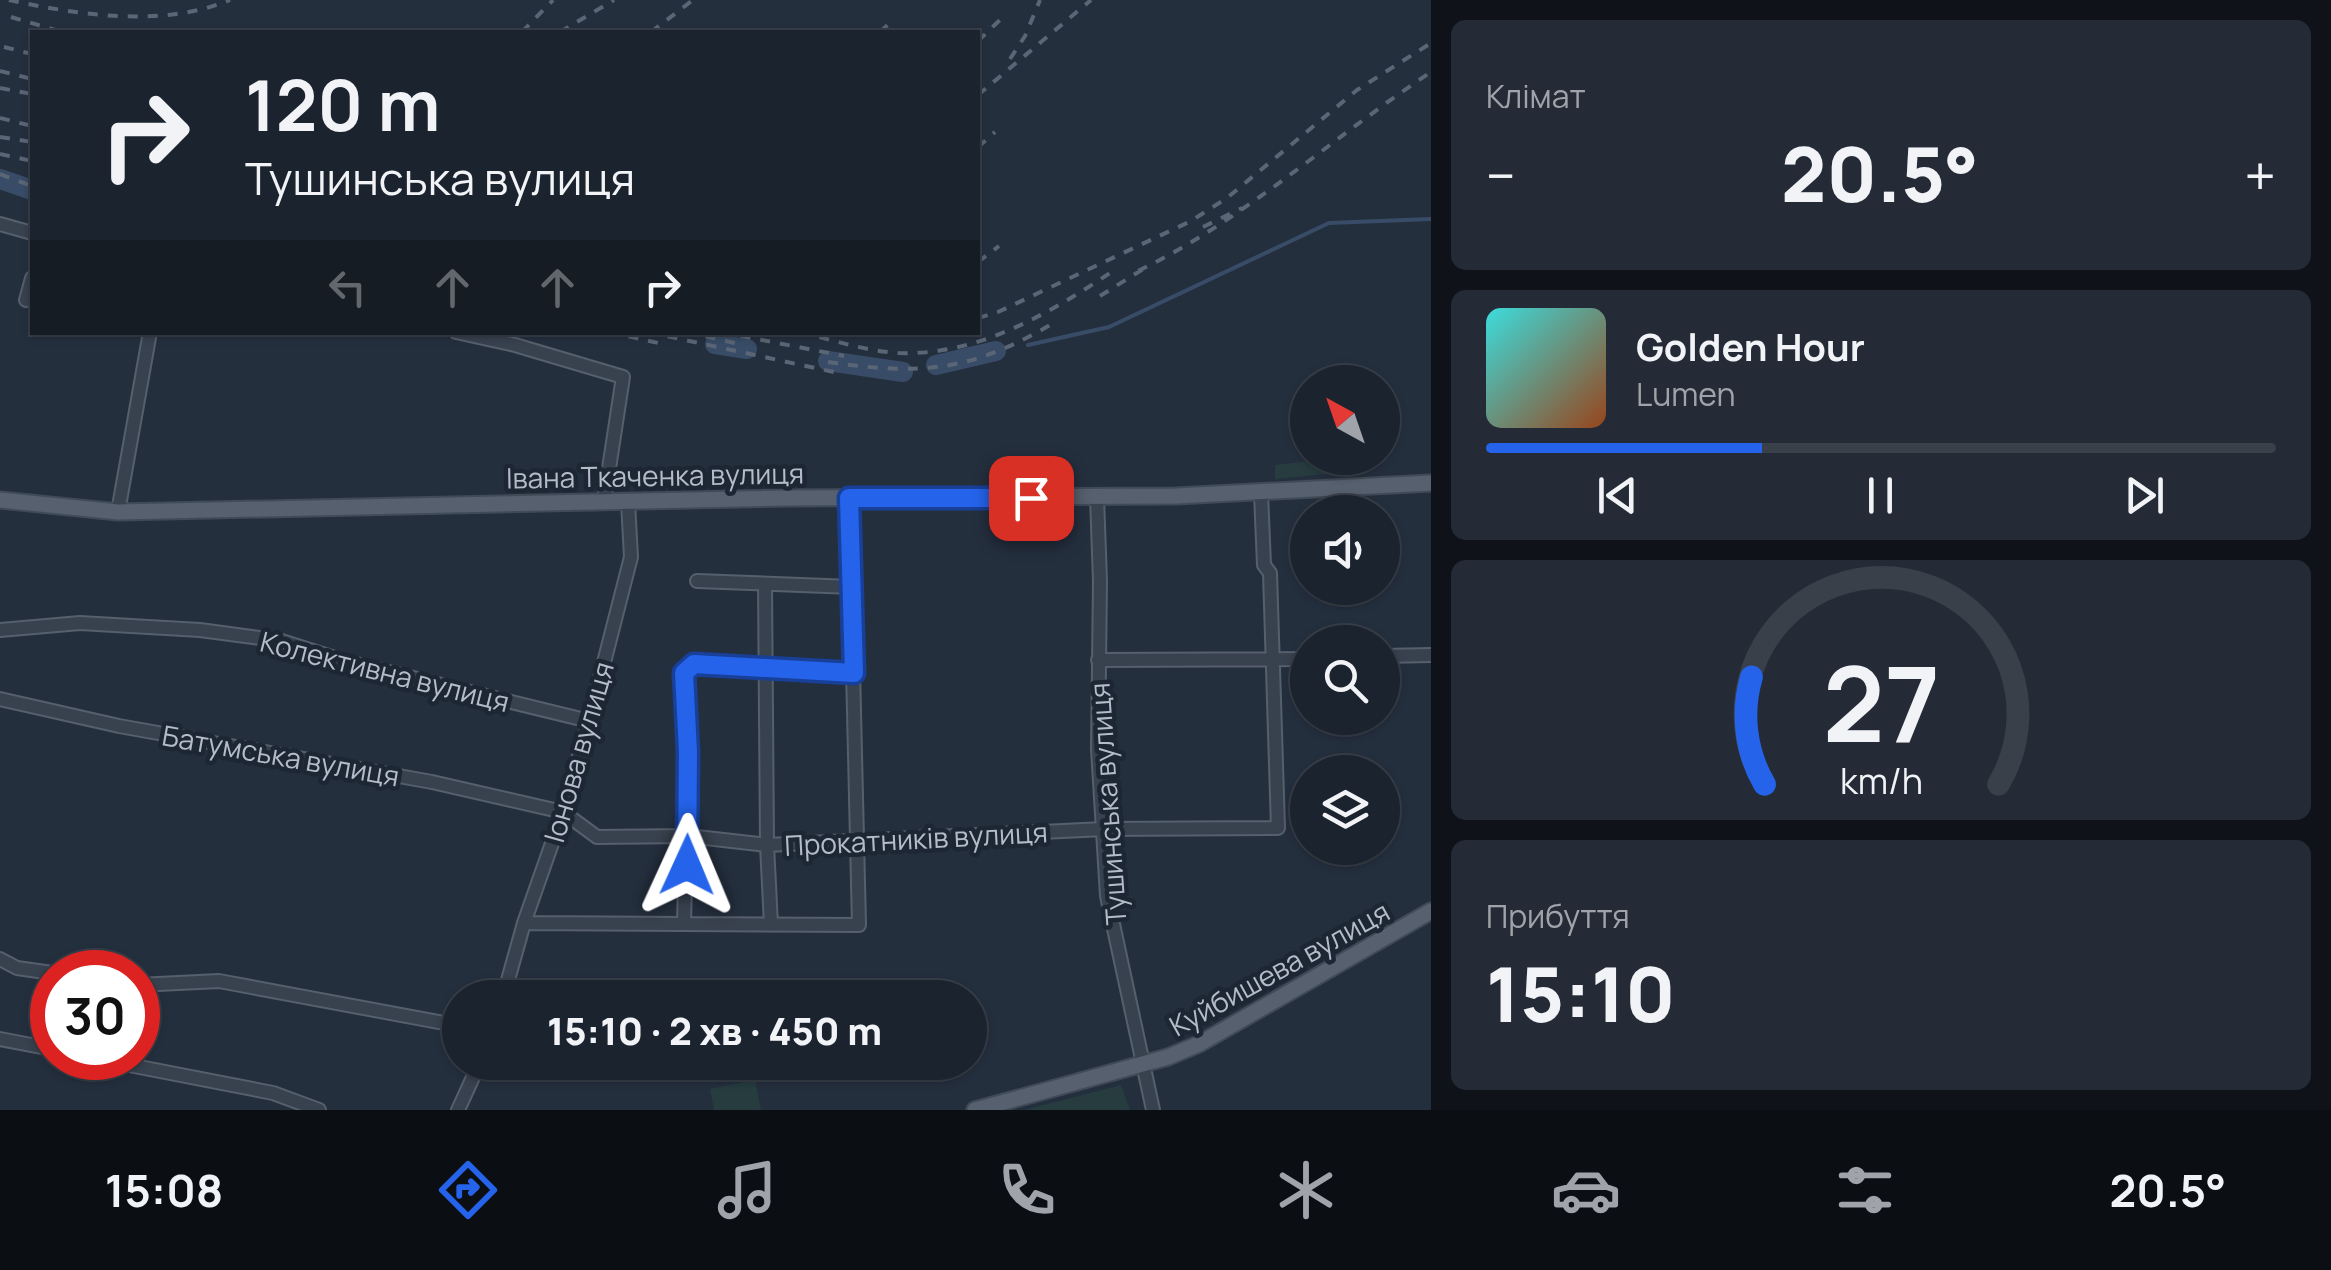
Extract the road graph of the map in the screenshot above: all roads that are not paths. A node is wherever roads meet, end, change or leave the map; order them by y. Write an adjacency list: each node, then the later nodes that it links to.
1 (0, 224): 2 (street)
2 (30, 232)
3 (30, 285): 4 (street)
4 (26, 300)
5 (149, 335): 14 (street)
6 (470, 335): 12 (street)
7 (1431, 484): 8 (main road, Івана Ткаченка вулиця)
8 (1261, 493): 9 (main road, Івана Ткаченка вулиця); 22 (street)
9 (1097, 497): 10 (main road, Івана Ткаченка вулиця); 21 (street, Тушинська вулиця)
10 (849, 498): 13 (main road, Івана Ткаченка вулиця); 17 (street)
11 (0, 500): 14 (main road, Івана Ткаченка вулиця)
12 (604, 502): 13 (main road, Івана Ткаченка вулиця); 14 (main road, Івана Ткаченка вулиця)
13 (628, 502): 27 (street, Іонова вулиця)
14 (118, 512)
15 (697, 581): 16 (street)
16 (765, 584): 17 (street); 24 (street)
17 (852, 588): 25 (street)
18 (0, 630): 27 (street, Колективна вулиця)
19 (1431, 654): 20 (street)
20 (1400, 655)
21 (1098, 660): 22 (street, Тушинська вулиця); 29 (street, Тушинська вулиця)
22 (1272, 660): 23 (street, Тушинська вулиця); 29 (street, Прокатників вулиця)
23 (1290, 660)
24 (767, 669): 25 (street); 30 (street); 32 (street)
25 (854, 673): 31 (street)
26 (0, 699): 28 (street, Батумська вулиця)
27 (589, 721): 28 (street, Іонова вулиця)
28 (563, 812): 30 (street, Прокатників вулиця); 34 (street, Іонова вулиця)
29 (1104, 829): 31 (street, Прокатників вулиця); 44 (street, Тушинська вулиця)
30 (688, 836): 32 (street, Прокатників вулиця); 35 (street)
31 (855, 842): 32 (street, Прокатників вулиця); 36 (street)
32 (767, 845): 36 (street)
33 (1431, 911): 44 (main road, Куйбишева вулиця)
34 (524, 923): 35 (street); 39 (street, Іонова вулиця)
35 (684, 924): 36 (street)
36 (771, 925)
37 (0, 959): 38 (street)
38 (30, 970)
39 (508, 980)
40 (160, 984): 41 (street)
41 (442, 1023)
42 (0, 1039): 43 (street)
43 (30, 1045)
44 (1141, 1064): 49 (main road, Куйбишева вулиця); 50 (street, Тушинська вулиця)
45 (160, 1071): 47 (street)
46 (472, 1080): 48 (street)
47 (318, 1110)
48 (458, 1110)
49 (975, 1110)
50 (1154, 1110)

